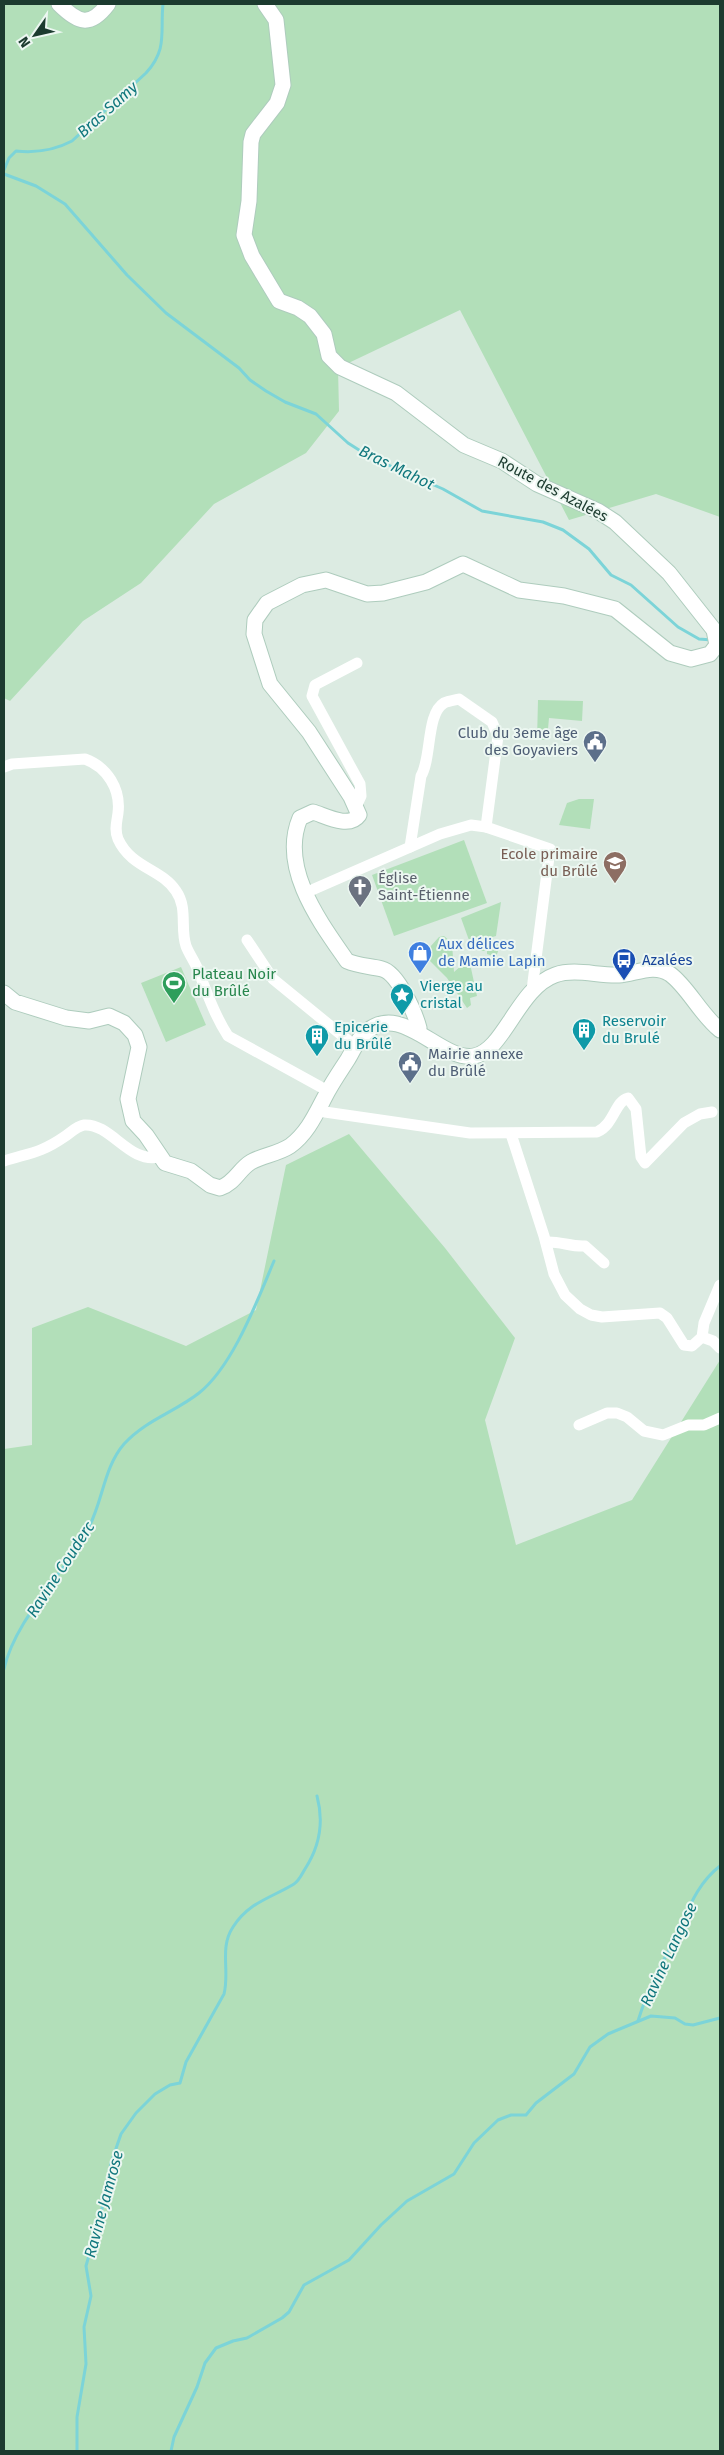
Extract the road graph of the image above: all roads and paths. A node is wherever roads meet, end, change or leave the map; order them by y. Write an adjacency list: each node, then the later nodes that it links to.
1 (59, 4): 2 (main road)
2 (108, 4)
3 (265, 4): 6 (main road, Route des Azalées)
4 (357, 663): 6 (street)
5 (4, 767): 16 (street)
6 (356, 807): 9 (main road)
7 (486, 827): 8 (street); 8 (street); 11 (street)
8 (410, 847): 9 (street)
9 (305, 894): 14 (main road)
10 (247, 940): 15 (street)
11 (532, 990): 13 (main road); 14 (main road)
12 (5, 995): 20 (main road)
13 (720, 1030)
14 (417, 1031): 15 (main road)
15 (355, 1046): 16 (main road)
16 (328, 1091): 17 (main road)
17 (318, 1111): 19 (street); 20 (main road)
18 (712, 1112): 19 (street)
19 (511, 1134): 22 (street)
20 (159, 1157): 21 (street)
21 (4, 1161)
22 (546, 1242): 23 (street); 25 (street)
23 (604, 1264)
24 (720, 1285): 25 (street)
25 (702, 1337): 26 (street)
26 (720, 1348)
27 (720, 1418): 28 (street)
28 (578, 1425)

